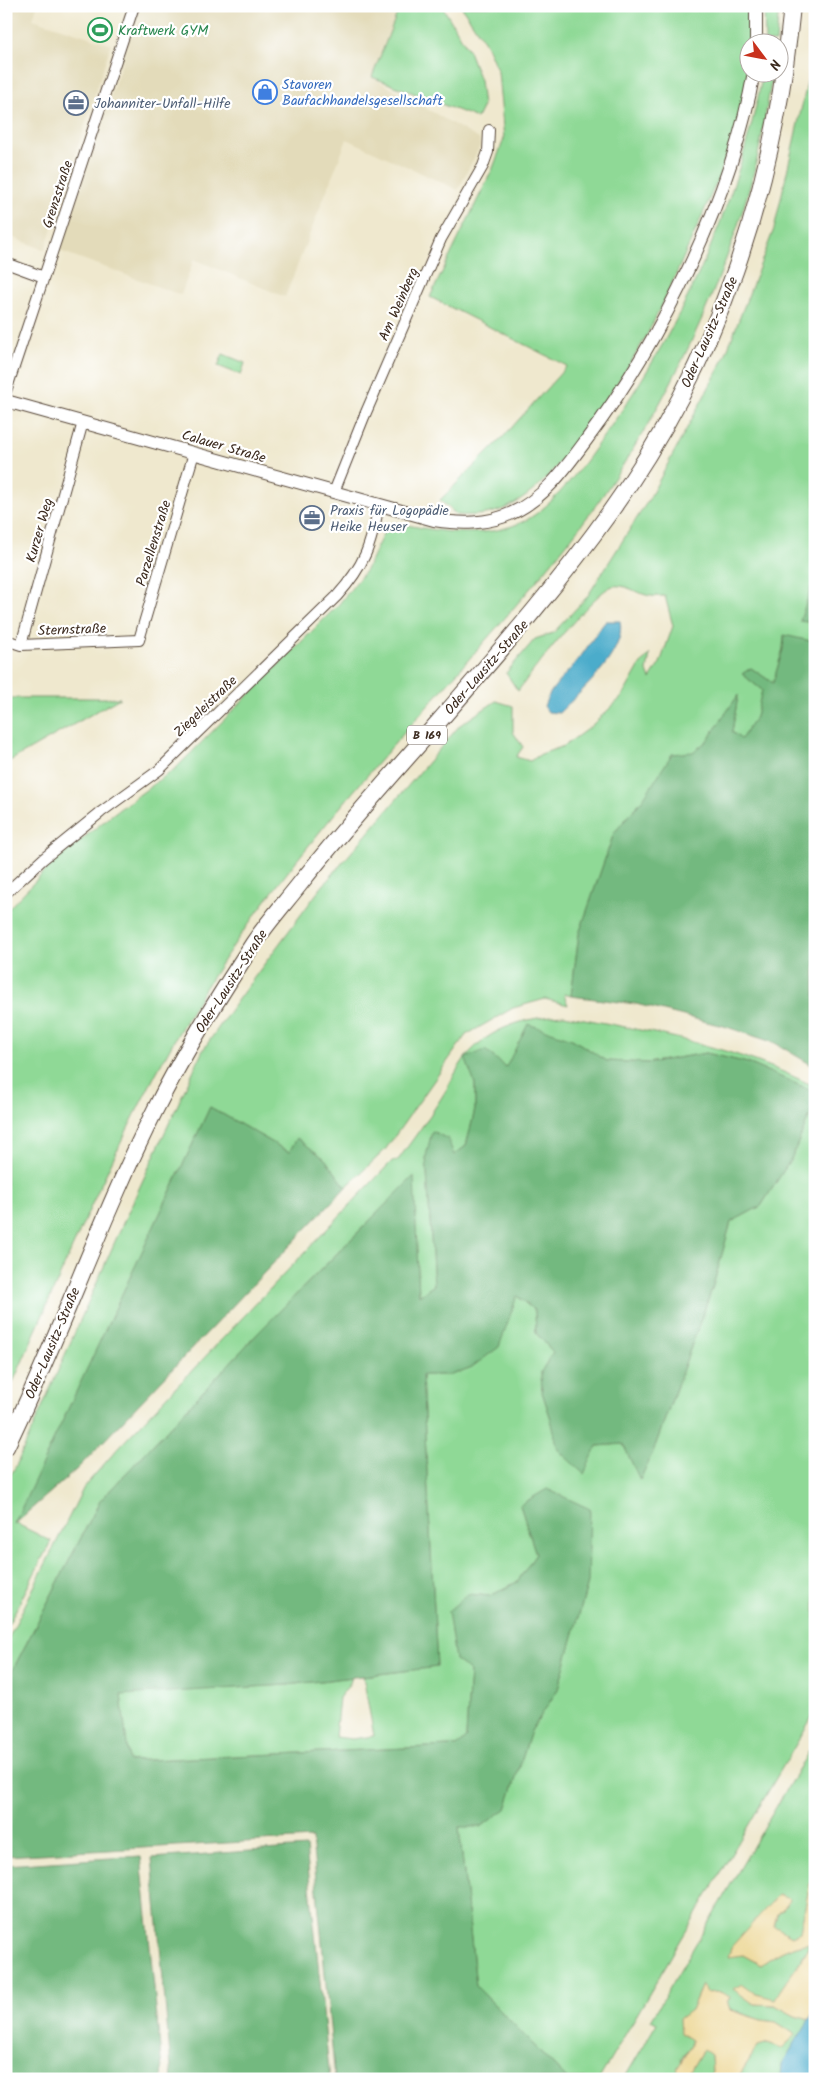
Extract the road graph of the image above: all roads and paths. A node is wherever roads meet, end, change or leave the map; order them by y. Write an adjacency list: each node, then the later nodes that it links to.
1 (134, 6): 8 (street, Grenzstraße)
2 (756, 6): 4 (street)
3 (792, 6): 19 (highway, Oder-Lausitz-Straße / B 169)
4 (756, 32)
5 (752, 82): 14 (street, Calauer Straße)
6 (489, 130): 13 (street, Am Weinberg)
7 (6, 263): 8 (street)
8 (44, 277): 9 (street, Grenzstraße)
9 (6, 391)
10 (6, 401): 11 (street, Calauer Straße)
11 (83, 422): 12 (street, Calauer Straße); 17 (street, Kurzer Weg)
12 (194, 453): 13 (street, Calauer Straße); 16 (street, Parzellenstraße)
13 (334, 492): 14 (street, Calauer Straße)
14 (379, 505): 18 (street, Ziegeleistraße)
15 (6, 640): 17 (street, Sternstraße)
16 (139, 640): 17 (street, Sternstraße)
17 (21, 645)
18 (6, 893)
19 (6, 1446)

